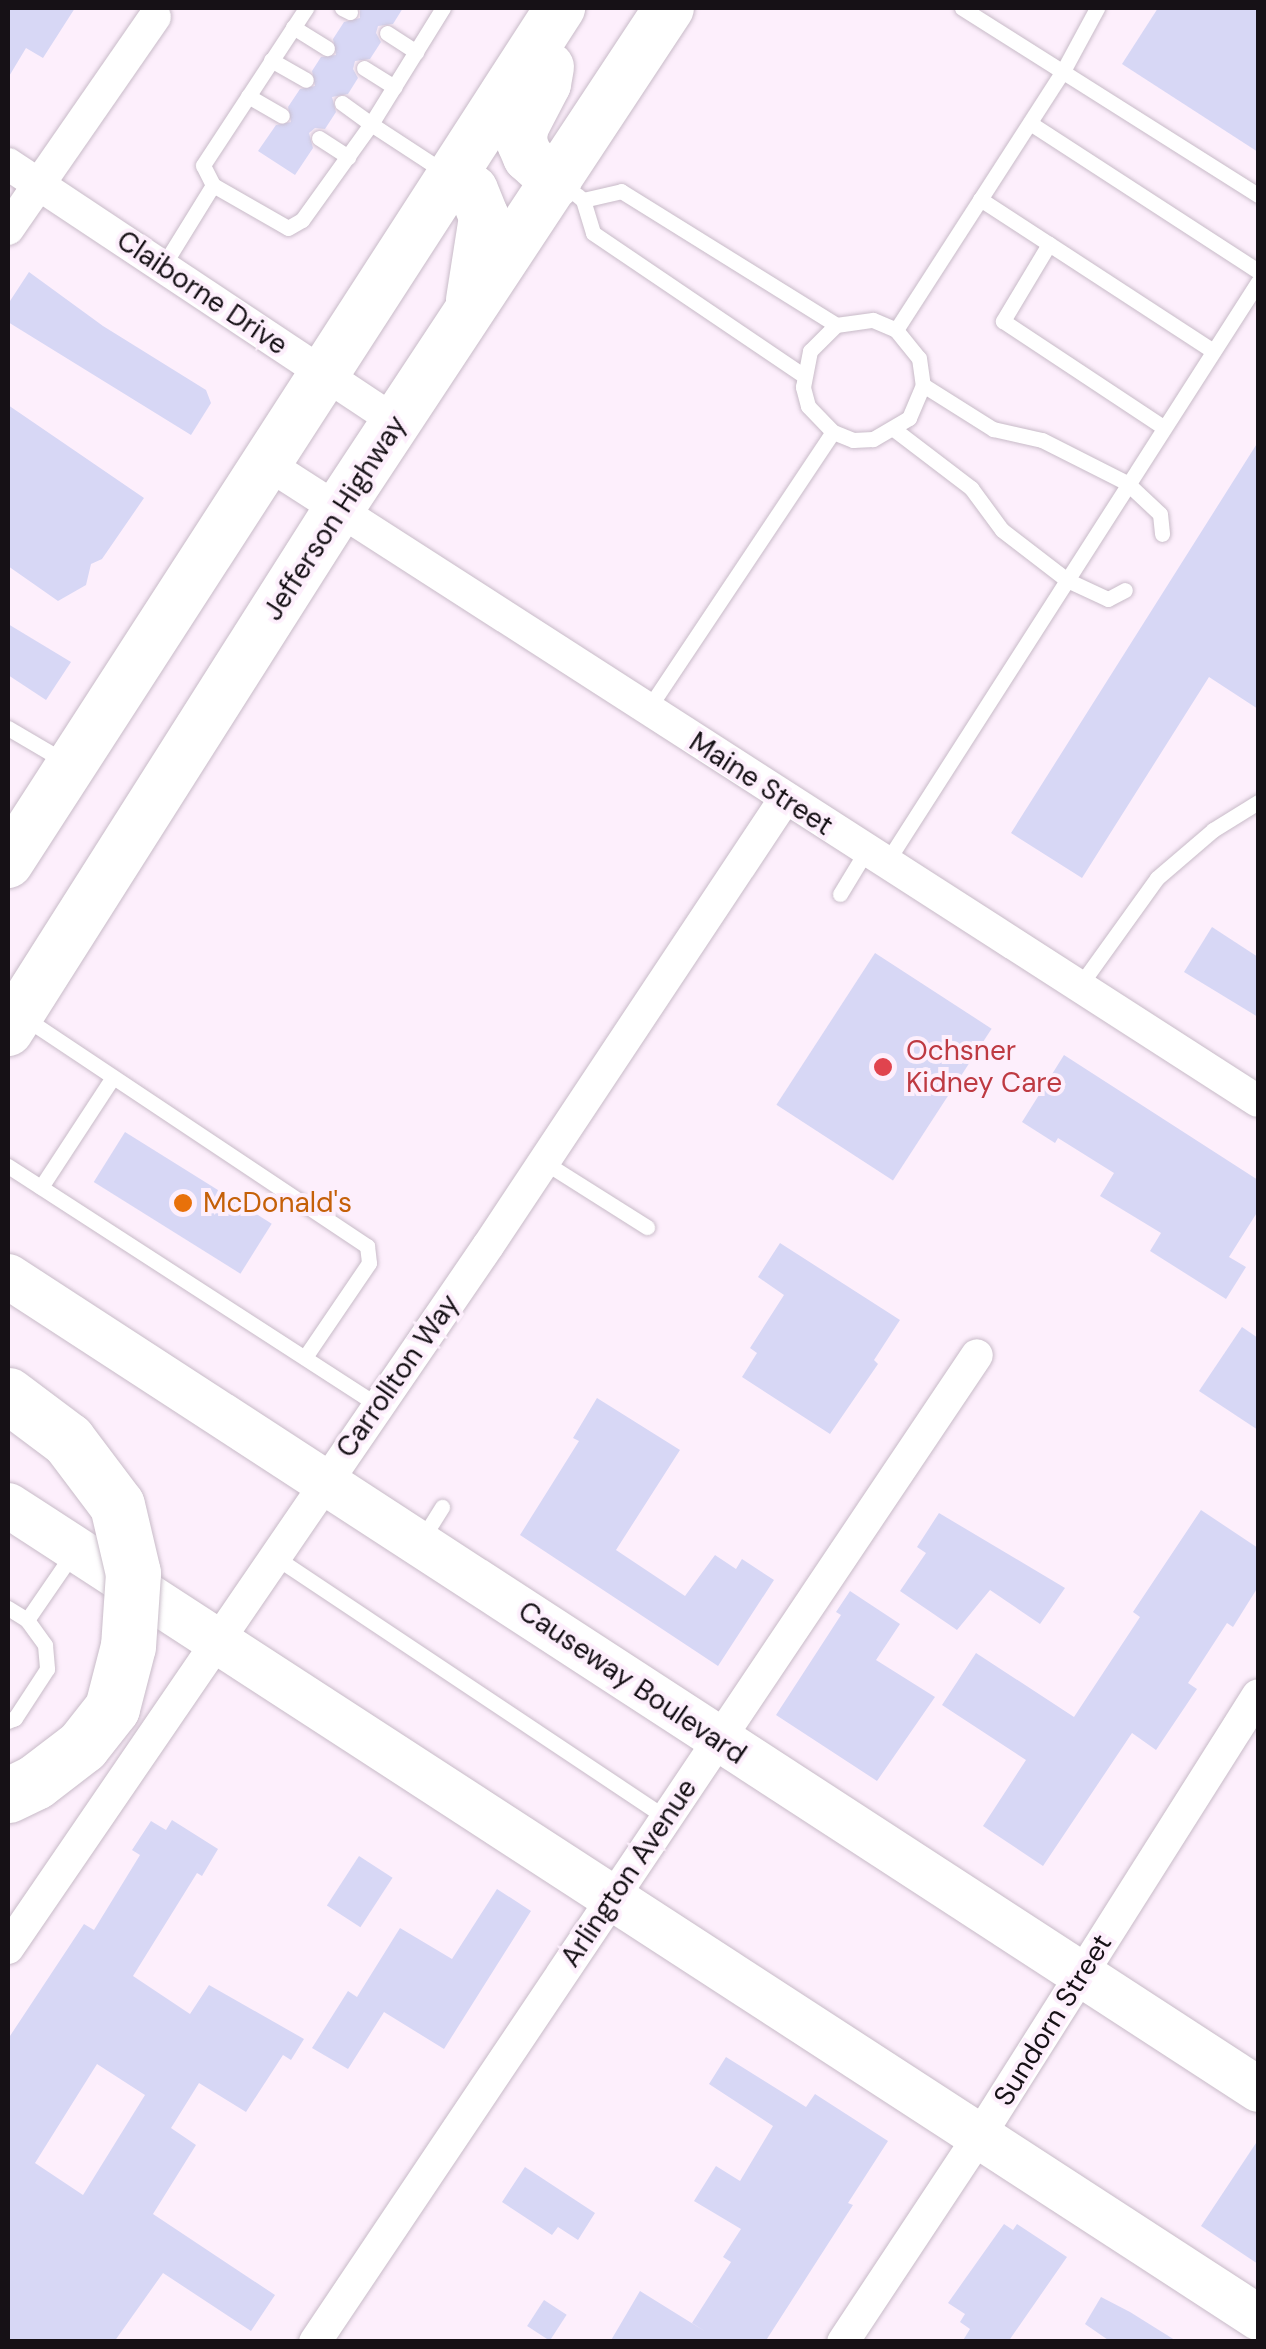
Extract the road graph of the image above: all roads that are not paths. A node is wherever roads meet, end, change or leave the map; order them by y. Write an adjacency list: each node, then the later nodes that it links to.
1 (306, 8): 9 (lane)
2 (421, 8): 7 (lane)
3 (560, 8): 26 (main road); 29 (main road)
4 (669, 8): 29 (main road, Jefferson Highway)
5 (962, 8): 15 (lane)
6 (1097, 8): 15 (lane)
7 (440, 13): 12 (lane)
8 (155, 17): 27 (street)
9 (293, 26): 11 (lane); 13 (lane)
10 (387, 33): 12 (lane)
11 (327, 48)
12 (416, 52): 17 (lane)
13 (271, 60): 16 (lane); 18 (lane)
14 (364, 68): 17 (lane)
15 (1063, 72): 21 (lane); 30 (lane)
16 (306, 80)
17 (394, 87): 22 (lane)
18 (248, 96): 20 (lane); 28 (lane)
19 (342, 103): 22 (lane)
20 (282, 116)
21 (1030, 123): 31 (lane); 35 (lane)
22 (372, 124): 24 (lane); 26 (lane)
23 (319, 138): 24 (lane)
24 (348, 157): 28 (lane)
25 (8, 164): 27 (street, Claiborne Drive)
26 (452, 176): 37 (main road); 41 (main road)
27 (37, 184): 32 (street); 34 (street, Claiborne Drive)
28 (213, 184): 34 (lane)
29 (570, 191): 37 (main road, Jefferson Highway); 38 (lane); 42 (lane)
30 (1258, 195)
31 (980, 199): 33 (lane); 39 (lane)
32 (8, 229)
33 (1049, 244): 40 (lane); 45 (lane)
34 (163, 266): 41 (street, Claiborne Drive)
35 (1258, 271)
36 (1258, 282): 40 (lane)
37 (469, 314): 44 (main road, Jefferson Highway)
38 (836, 325): 39 (lane); 42 (lane)
39 (896, 330): 43 (lane)
40 (1213, 351): 45 (lane)
41 (324, 374): 44 (street, Claiborne Drive); 48 (main road)
42 (803, 374): 47 (lane)
43 (923, 386): 46 (lane); 49 (lane)
44 (397, 422): 50 (main road, Jefferson Highway)
45 (1162, 426): 49 (lane)
46 (895, 430): 47 (lane); 52 (lane)
47 (833, 432): 54 (lane)
48 (266, 463): 50 (street, Maine Street); 56 (main road)
49 (1127, 483): 51 (lane); 52 (lane)
50 (338, 510): 54 (street, Maine Street); 63 (main road, Jefferson Highway)
51 (1162, 534)
52 (1067, 580): 53 (lane); 59 (lane)
53 (1125, 590)
54 (648, 710): 57 (street, Maine Street)
55 (8, 728): 56 (lane)
56 (70, 765): 60 (main road)
57 (784, 800): 59 (street, Maine Street); 66 (street, Carrollton Way)
58 (1258, 802): 62 (lane)
59 (876, 857): 61 (lane); 62 (street, Maine Street)
60 (8, 862)
61 (840, 894)
62 (1078, 988): 65 (street, Maine Street)
63 (13, 1023): 64 (lane)
64 (112, 1077): 68 (lane); 72 (lane)
65 (1258, 1101)
66 (544, 1162): 69 (lane); 74 (street, Carrollton Way)
67 (8, 1166): 68 (lane)
68 (41, 1187): 72 (lane)
69 (647, 1227)
70 (8, 1276): 75 (main road, Causeway Boulevard)
71 (977, 1355): 84 (street, Arlington Avenue)
72 (305, 1357): 74 (lane)
73 (8, 1395): 85 (highway, bridge)
74 (377, 1405): 75 (street, Carrollton Way)
75 (326, 1480): 78 (street, Carrollton Way); 84 (main road, Causeway Boulevard)
76 (8, 1505): 77 (main road)
77 (75, 1550): 80 (lane); 81 (main road)
78 (275, 1556): 81 (street, Carrollton Way); 86 (lane)
79 (8, 1608): 80 (lane)
80 (28, 1620): 83 (lane)
81 (216, 1642): 87 (main road); 88 (street, Carrollton Way)
82 (1258, 1695): 89 (street, Sundorn Street)
83 (8, 1721)
84 (718, 1741): 86 (street, Arlington Avenue); 89 (main road, Causeway Boulevard)
85 (8, 1796)
86 (667, 1818): 87 (street, Arlington Avenue)
87 (612, 1896): 91 (main road); 93 (street, Arlington Avenue)
88 (8, 1948)
89 (1082, 1973): 90 (main road, Causeway Boulevard); 91 (street, Sundorn Street)
90 (1258, 2088)
91 (980, 2135): 92 (main road); 94 (street, Sundorn Street)
92 (1258, 2317)
93 (314, 2342)
94 (843, 2342)

